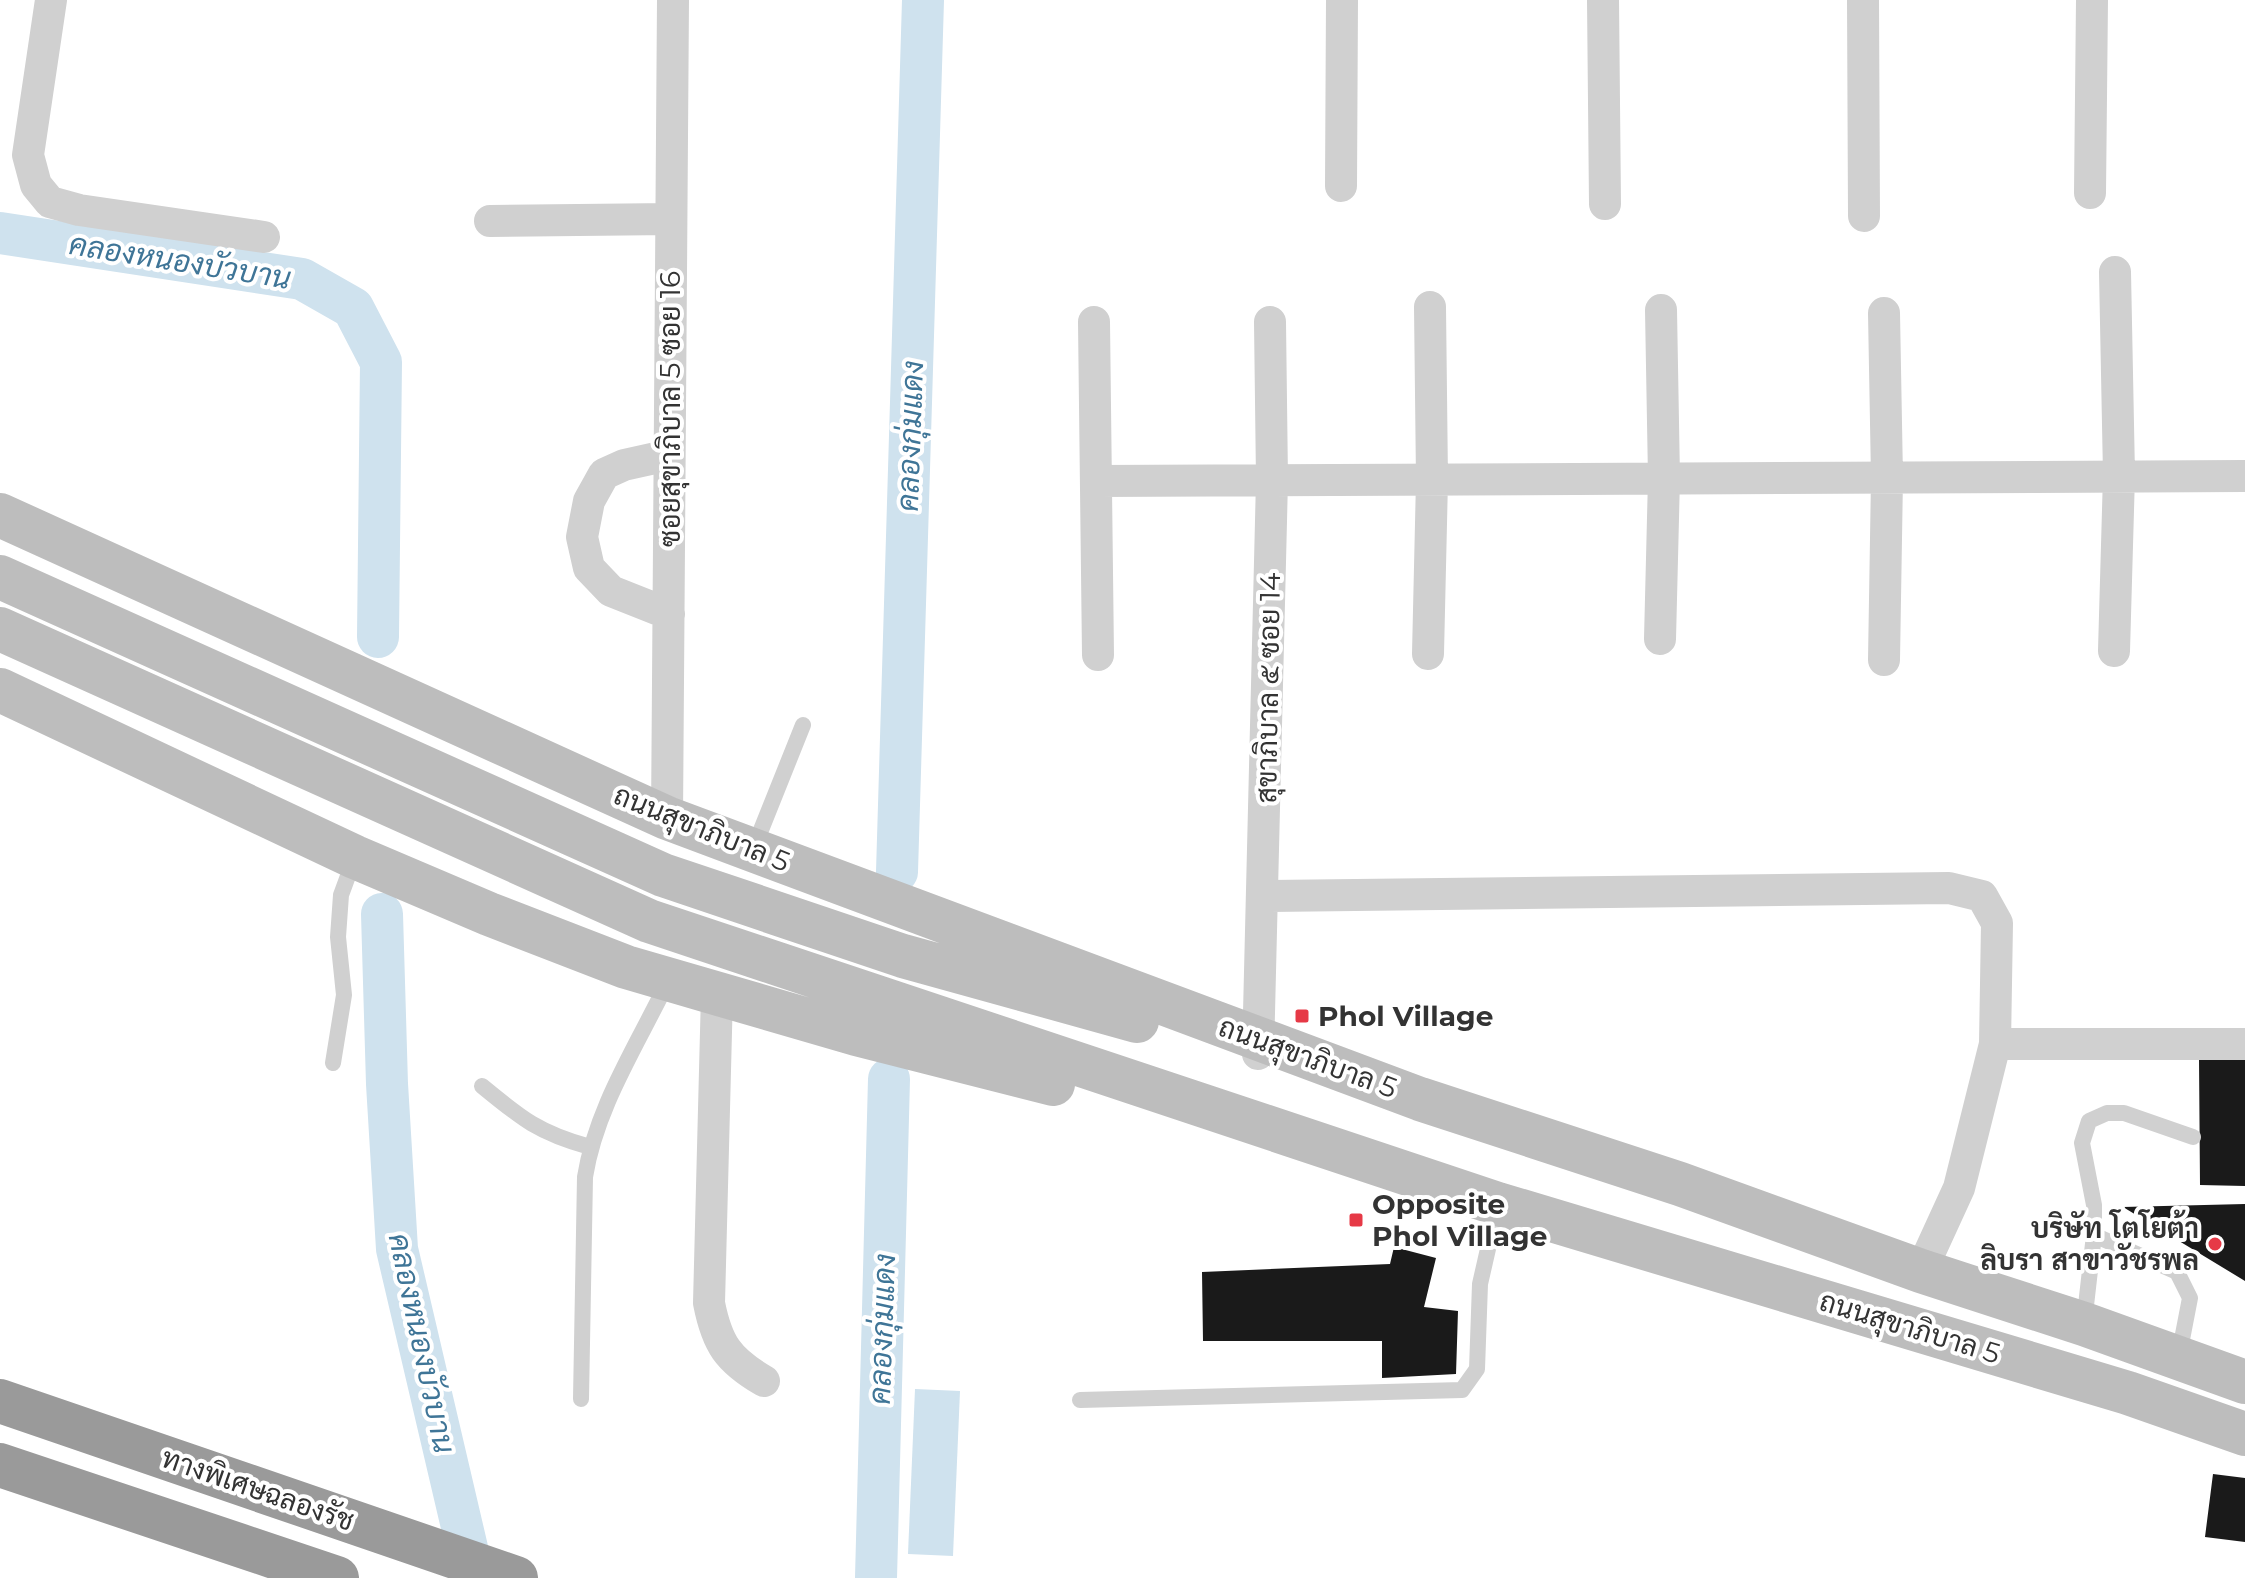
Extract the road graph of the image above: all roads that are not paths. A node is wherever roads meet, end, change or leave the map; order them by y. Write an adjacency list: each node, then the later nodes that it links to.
1 (51, 0): 13 (street)
2 (673, 0): 11 (street, ซอยสุขาภิบาล 5 ซอย 16)
3 (1342, 0): 7 (street)
4 (1603, 0): 9 (street)
5 (1863, 0): 10 (street)
6 (2092, 0): 8 (street)
7 (1341, 186)
8 (2090, 193)
9 (1605, 204)
10 (1864, 216)
11 (671, 219): 12 (street); 20 (street, ซอยสุขาภิบาล 5 ซอย 16)
12 (490, 221)
13 (264, 237)
14 (2115, 272): 21 (street)
15 (1430, 307): 26 (street)
16 (1661, 310): 23 (street)
17 (1884, 313): 24 (street)
18 (1094, 322): 27 (street)
19 (1270, 322): 25 (street, สุขาภิบาล ๕ ซอย 14)
20 (669, 455): 30 (street, ซอยสุขาภิบาล 5 ซอย 16); 30 (street)
21 (2119, 475): 22 (street); 24 (street); 33 (street)
22 (2245, 476)
23 (1664, 478): 24 (street); 26 (street); 32 (street)
24 (1887, 478): 36 (street)
25 (1272, 480): 26 (street); 27 (street); 42 (street, สุขาภิบาล ๕ ซอย 14)
26 (1432, 480): 34 (street)
27 (1097, 481): 35 (street)
28 (0, 515): 39 (main road, ถนนสุขาภิบาล 5)
29 (0, 577): 47 (main road, ถนนสุขาภิบาล 5)
30 (669, 614): 39 (street, ซอยสุขาภิบาล 5 ซอย 16)
31 (0, 629): 52 (main road, ถนนสุขาภิบาล 5)
32 (1660, 639)
33 (2114, 651)
34 (1428, 654)
35 (1098, 655)
36 (1884, 660)
37 (0, 690): 41 (main road, ถนนสุขาภิบาล 5)
38 (803, 725): 40 (lane)
39 (667, 818): 40 (main road, ถนนสุขาภิบาล 5)
40 (753, 850): 47 (main road, ถนนสุขาภิบาล 5)
41 (355, 857): 43 (main road, ถนนสุขาภิบาล 5); 48 (lane)
42 (1263, 896): 45 (street); 47 (street, สุขาภิบาล ๕ ซอย 14)
43 (669, 979): 44 (main road, ถนนสุขาภิบาล 5); 51 (lane)
44 (717, 993): 52 (main road, ถนนสุขาภิบาล 5); 58 (street)
45 (1995, 1044): 46 (street); 55 (street)
46 (2245, 1044)
47 (1258, 1047): 55 (main road, ถนนสุขาภิบาล 5)
48 (333, 1063)
49 (482, 1086): 51 (lane)
50 (2193, 1137): 54 (lane)
51 (590, 1147): 60 (lane)
52 (1389, 1169): 53 (main road, ถนนสุขาภิบาล 5)
53 (1498, 1204): 61 (lane); 63 (main road, ถนนสุขาภิบาล 5)
54 (2094, 1235): 56 (lane); 57 (lane)
55 (1921, 1271): 56 (main road, ถนนสุขาภิบาล 5)
56 (2084, 1324): 57 (main road, ถนนสุขาภิบาล 5)
57 (2178, 1357): 59 (main road, ถนนสุขาภิบาล 5)
58 (764, 1381)
59 (2245, 1382)
60 (581, 1399)
61 (1080, 1400)
62 (0, 1401): 66 (highway, ทางพิเศษฉลองรัช)
63 (2245, 1434)
64 (0, 1465): 65 (highway, ทางพิเศษฉลองรัช)
65 (337, 1578)
66 (516, 1578)

